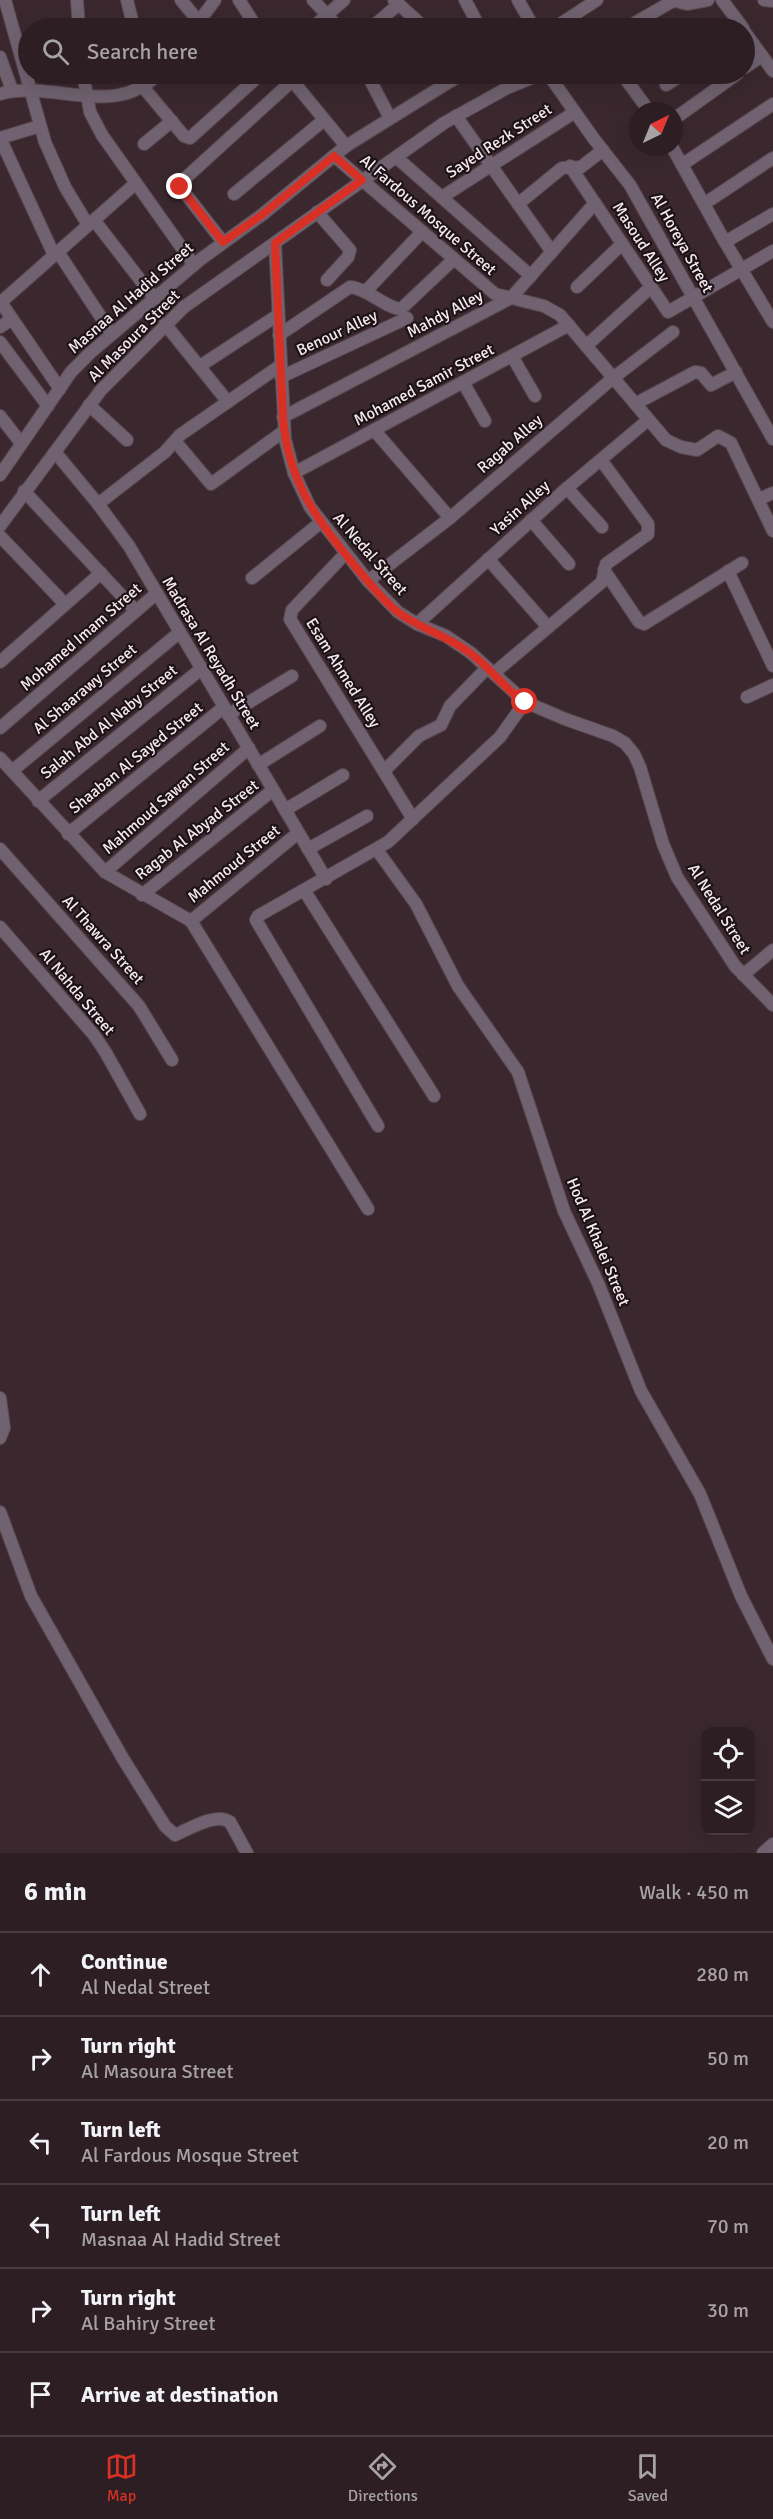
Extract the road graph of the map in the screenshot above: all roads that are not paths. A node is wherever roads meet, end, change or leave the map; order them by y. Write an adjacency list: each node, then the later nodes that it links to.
1 (5, 0): 33 (street)
2 (77, 0): 19 (street)
3 (127, 0): 20 (street)
4 (181, 0): 21 (street)
5 (215, 0): 22 (street)
6 (239, 0): 23 (street)
7 (313, 0): 18 (street)
8 (344, 0): 18 (street)
9 (465, 0): 28 (street)
10 (518, 0): 29 (street)
11 (597, 0): 30 (street)
12 (708, 0): 15 (street)
13 (722, 0): 32 (street)
14 (764, 0): 16 (street)
15 (672, 1): 31 (street)
16 (773, 1)
17 (396, 2): 26 (street); 27 (street)
18 (327, 15): 24 (street); 25 (street)
19 (78, 18)
20 (132, 18)
21 (192, 18)
22 (204, 18)
23 (251, 18)
24 (324, 18)
25 (330, 18)
26 (381, 18)
27 (414, 18)
28 (475, 18)
29 (528, 18)
30 (569, 18)
31 (644, 18)
32 (735, 18)
33 (18, 45)
34 (755, 46): 35 (street)
35 (762, 56): 37 (street); 38 (street)
36 (0, 57): 53 (street)
37 (755, 61)
38 (773, 70)
39 (29, 84): 52 (street)
40 (84, 84): 54 (street)
41 (141, 84): 54 (street)
42 (148, 84): 62 (street)
43 (250, 84): 62 (street)
44 (283, 84): 86 (street)
45 (296, 84): 61 (street)
46 (372, 84): 60 (street)
47 (443, 84): 60 (street, Masnaa Al Hadid Street)
48 (517, 84): 59 (street, Al Masoura Street)
49 (555, 84): 57 (street, Al Horeya Street)
50 (629, 84): 55 (street)
51 (723, 84): 58 (street)
52 (31, 90): 53 (street); 54 (street); 63 (street)
53 (6, 92)
54 (86, 96): 76 (street)
55 (642, 102)
56 (773, 104): 72 (street)
57 (574, 112): 67 (street, Al Horeya Street); 73 (street, Sayed Rezk Street)
58 (683, 113)
59 (456, 116): 70 (street, Al Masoura Street); 73 (street)
60 (390, 118): 66 (street, Masnaa Al Hadid Street)
61 (324, 120): 66 (street); 77 (street)
62 (172, 122): 65 (street)
63 (40, 126): 64 (street); 84 (street)
64 (0, 138): 92 (street)
65 (144, 144)
66 (346, 146): 68 (street, Masnaa Al Hadid Street)
67 (603, 150): 74 (street); 103 (street, Al Horeya Street)
68 (334, 156): 75 (street, Al Fardous Mosque Street); 86 (street, Masnaa Al Hadid Street)
69 (678, 156): 72 (street)
70 (396, 157): 75 (street, Al Masoura Street); 78 (street)
71 (773, 158): 81 (street)
72 (683, 164): 81 (street)
73 (491, 166): 78 (street, Sayed Rezk Street); 80 (street)
74 (570, 166): 79 (street, Masoud Alley); 80 (street)
75 (362, 180): 82 (street, Al Masoura Street); 85 (street, Al Fardous Mosque Street)
76 (136, 183): 84 (street); 94 (street)
77 (234, 194)
78 (442, 198): 96 (street)
79 (595, 203): 89 (street, Masoud Alley); 91 (street, Mahdy Alley)
80 (518, 204): 91 (street)
81 (704, 204): 87 (street)
82 (316, 212): 88 (street, Al Masoura Street); 97 (street)
83 (773, 214): 87 (street)
84 (91, 223): 92 (street); 101 (street)
85 (422, 231): 93 (street, Al Fardous Mosque Street); 100 (street)
86 (223, 242): 94 (street, Masnaa Al Hadid Street)
87 (725, 242): 95 (street)
88 (275, 243): 106 (street, Al Nedal Street); 110 (street, Al Masoura Street)
89 (622, 244): 98 (street); 99 (street, Masoud Alley)
90 (773, 251): 95 (street)
91 (552, 252): 96 (street, Mahdy Alley)
92 (56, 254): 104 (street); 114 (street)
93 (454, 259): 100 (street); 102 (street, Al Fardous Mosque Street)
94 (194, 265): 101 (street, Masnaa Al Hadid Street)
95 (742, 270): 103 (street); 105 (street)
96 (531, 276): 102 (street, Mahdy Alley)
97 (327, 280)
98 (577, 287)
99 (651, 287): 103 (street, Masoud Alley); 117 (street)
100 (365, 292): 115 (street)
101 (155, 298): 114 (street, Masnaa Al Hadid Street)
102 (511, 298): 111 (street, Al Fardous Mosque Street); 131 (street, Mahdy Alley)
103 (694, 298): 121 (street, Al Horeya Street)
104 (0, 302): 108 (street)
105 (768, 304): 109 (street)
106 (278, 315): 115 (street, Al Nedal Street); 119 (street)
107 (407, 318): 120 (street, Benour Alley)
108 (12, 319): 112 (street); 124 (street)
109 (773, 322)
110 (165, 324): 119 (street); 128 (street, Al Masoura Street)
111 (569, 325): 117 (street, Al Fardous Mosque Street); 118 (street, Mohamed Samir Street)
112 (0, 327)
113 (673, 332): 122 (street, Ragab Alley)
114 (112, 334): 124 (street, Masnaa Al Hadid Street)
115 (279, 335): 120 (street, Al Nedal Street)
116 (0, 342): 129 (street)
117 (586, 346): 122 (street, Al Fardous Mosque Street)
118 (512, 356): 123 (street, Mohamed Samir Street); 125 (street)
119 (200, 366): 126 (street)
120 (281, 371): 126 (street, Benour Alley); 131 (street, Al Nedal Street)
121 (736, 372): 127 (street); 136 (street, Al Horeya Street)
122 (613, 378): 127 (street, Al Fardous Mosque Street); 149 (street, Ragab Alley)
123 (463, 382): 133 (street); 134 (street, Mohamed Samir Street)
124 (60, 389): 129 (street, Masnaa Al Hadid Street)
125 (535, 396)
126 (228, 402): 138 (street, Benour Alley)
127 (635, 404): 132 (street, Al Fardous Mosque Street)
128 (89, 405): 137 (street); 140 (street, Al Masoura Street)
129 (48, 406): 139 (street, Masnaa Al Hadid Street)
130 (0, 416): 139 (street)
131 (283, 417): 135 (street, Al Nedal Street)
132 (648, 420): 141 (street, Yasin Alley); 147 (street, Al Fardous Mosque Street)
133 (485, 422)
134 (374, 430): 142 (street, Mohamed Samir Street); 149 (street)
135 (284, 431): 138 (street); 142 (street, Al Nedal Street)
136 (773, 439)
137 (127, 440)
138 (175, 441): 148 (street, Benour Alley)
139 (21, 443): 143 (street, Masnaa Al Hadid Street)
140 (55, 452): 145 (street, Al Masoura Street); 148 (street, Madrasa Al Reyadh Street)
141 (601, 460): 144 (street, Yasin Alley); 160 (street)
142 (294, 473): 151 (street, Al Nedal Street)
143 (0, 475)
144 (567, 488): 150 (street, Yasin Alley); 153 (street)
145 (24, 491): 152 (street, Al Masoura Street); 162 (street)
146 (773, 493): 147 (street)
147 (759, 499): 154 (street, Al Fardous Mosque Street)
148 (98, 504): 165 (street, Madrasa Al Reyadh Street)
149 (450, 518): 164 (street, Ragab Alley)
150 (531, 520): 157 (street, Yasin Alley); 159 (street)
151 (320, 523): 156 (street, Al Nedal Street); 163 (street)
152 (0, 526)
153 (602, 527)
154 (773, 531)
155 (0, 536): 166 (street)
156 (345, 554): 164 (street, Al Nedal Street); 186 (street, Esam Ahmed Alley)
157 (488, 559): 168 (street, Yasin Alley); 169 (street)
158 (742, 563): 161 (street)
159 (569, 564)
160 (603, 569): 161 (street); 169 (street)
161 (728, 571): 172 (street)
162 (100, 573): 166 (street); 167 (street)
163 (252, 578)
164 (368, 581): 168 (street, Al Nedal Street)
165 (157, 593): 167 (street, Mohamed Imam Street); 170 (street, Madrasa Al Reyadh Street)
166 (65, 604): 171 (street)
167 (136, 611): 181 (street, Mohamed Imam Street)
168 (417, 624): 174 (street, Al Nedal Street)
169 (548, 627): 174 (street)
170 (180, 632): 173 (street, Madrasa Al Reyadh Street); 185 (street, Al Shaarawy Street)
171 (0, 662)
172 (773, 666)
173 (201, 669): 179 (street, Madrasa Al Reyadh Street); 189 (street, Salah Abd Al Naby Street)
174 (491, 670): 178 (street, Al Nedal Street); 186 (street)
175 (292, 676): 179 (street, Shaaban Al Sayed Street)
176 (773, 685): 177 (street)
177 (747, 697)
178 (525, 702): 192 (street); 205 (street, Al Nedal Street)
179 (226, 711): 182 (street, Madrasa Al Reyadh Street); 194 (street, Shaaban Al Sayed Street)
180 (321, 726): 184 (street)
181 (0, 728)
182 (249, 748): 184 (street, Madrasa Al Reyadh Street); 198 (street, Mahmoud Sawan Street)
183 (0, 758): 185 (street)
184 (258, 765): 188 (street, Madrasa Al Reyadh Street)
185 (12, 771): 189 (street)
186 (384, 771): 192 (street, Esam Ahmed Alley)
187 (343, 776): 190 (street)
188 (273, 790): 190 (street, Madrasa Al Reyadh Street); 201 (street, Ragab Al Abyad Street)
189 (38, 801): 194 (street)
190 (285, 810): 193 (street, Madrasa Al Reyadh Street)
191 (367, 816): 196 (street)
192 (413, 819): 197 (street)
193 (298, 833): 196 (street, Madrasa Al Reyadh Street); 202 (street, Mahmoud Street)
194 (68, 834): 198 (street)
195 (0, 849): 207 (street, Al Thawra Street)
196 (308, 849): 199 (street, Madrasa Al Reyadh Street)
197 (377, 850): 199 (street); 215 (street, Hod Al Khalei Street)
198 (105, 872): 201 (street)
199 (326, 879): 200 (street)
200 (304, 890): 208 (street); 210 (street)
201 (142, 895): 202 (street)
202 (191, 921): 211 (street)
203 (0, 927): 209 (street, Al Nahda Street)
204 (773, 950): 205 (street)
205 (743, 975): 206 (street, Al Nedal Street)
206 (773, 1005)
207 (172, 1060)
208 (434, 1096)
209 (140, 1114)
210 (378, 1126)
211 (368, 1209)
212 (0, 1398): 213 (street)
213 (0, 1438)
214 (0, 1512): 217 (street)
215 (773, 1659)
216 (773, 1844): 218 (street)
217 (247, 1853)
218 (763, 1853)

